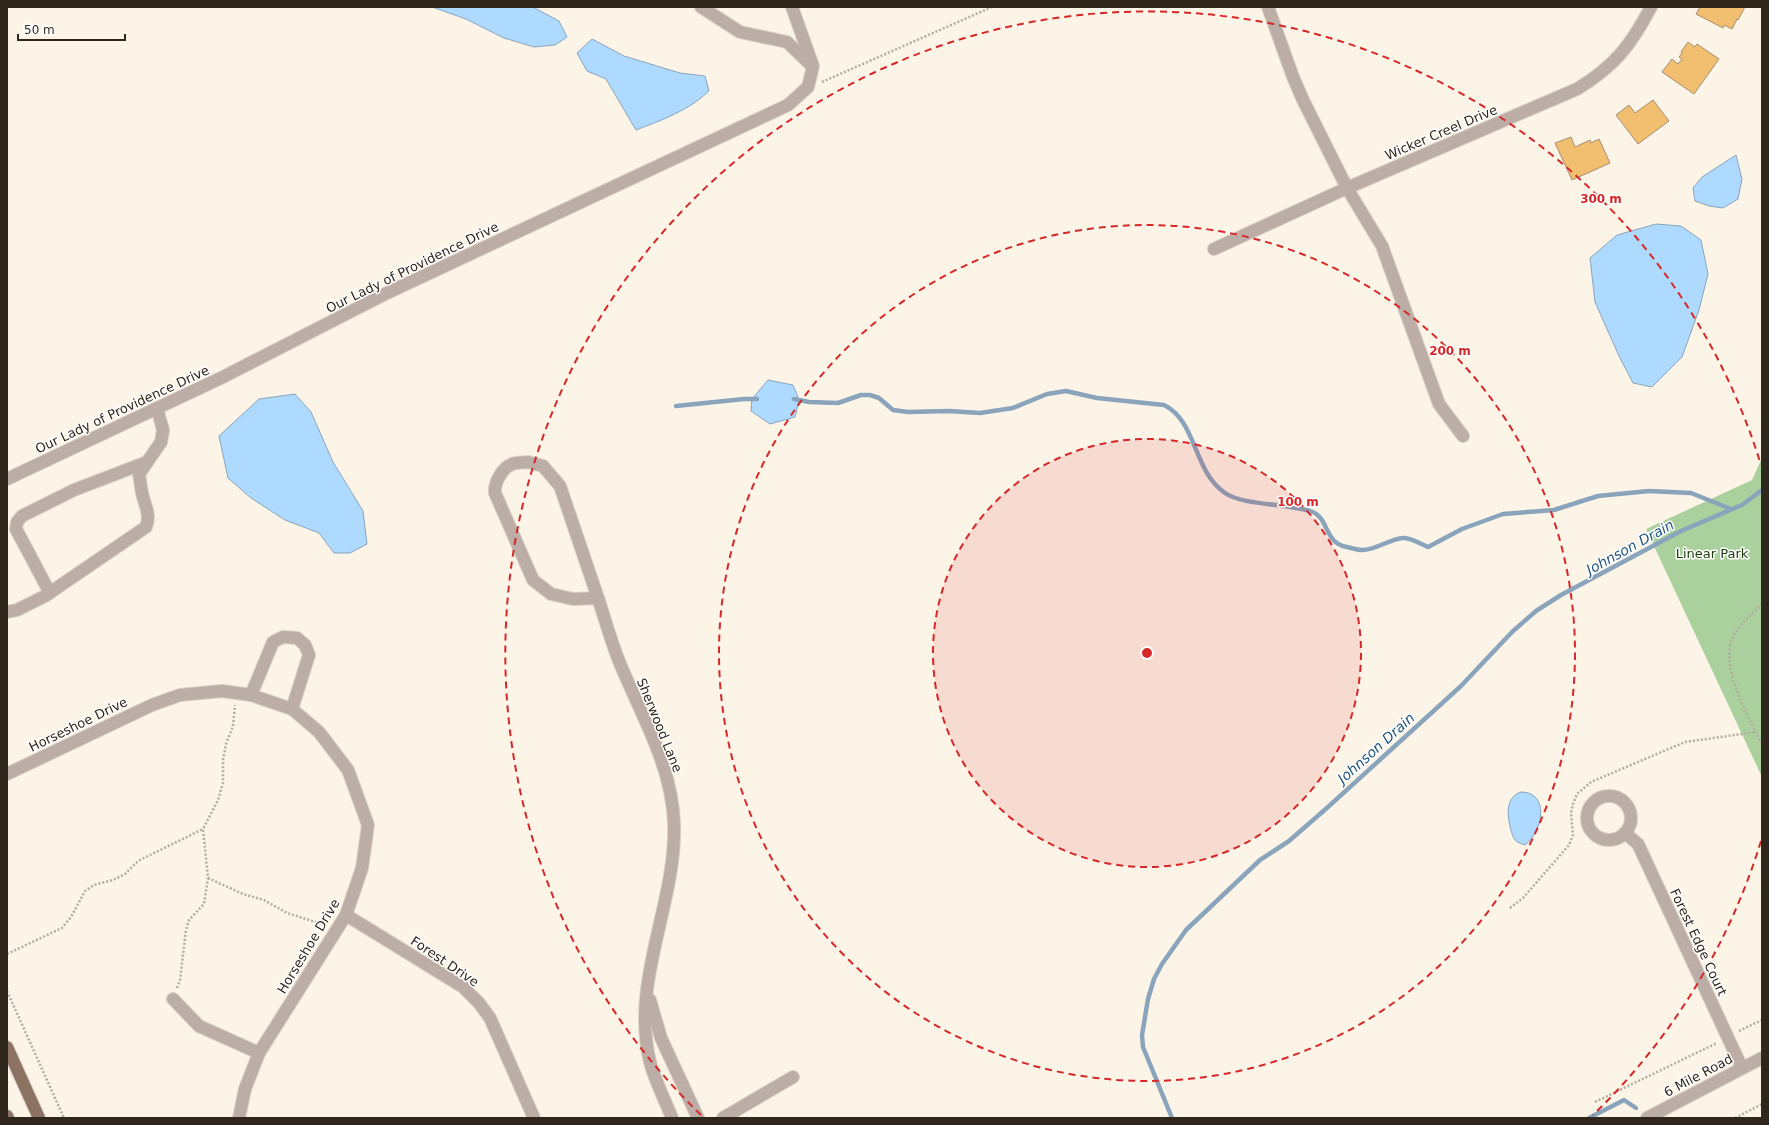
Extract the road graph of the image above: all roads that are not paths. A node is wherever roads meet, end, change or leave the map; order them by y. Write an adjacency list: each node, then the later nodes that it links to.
1 (701, 7): 5 (street)
2 (792, 7): 5 (street)
3 (1268, 7): 6 (street)
4 (1651, 7): 6 (street, Wicker Creel Drive)
5 (813, 66): 8 (street, Our Lady of Providence Drive)
6 (1347, 188): 7 (street, Wicker Creel Drive); 9 (street)
7 (1214, 249)
8 (157, 408): 10 (street); 11 (street, Our Lady of Providence Drive)
9 (1463, 436)
10 (147, 462): 12 (street); 12 (street)
11 (7, 479)
12 (50, 592): 14 (street)
13 (598, 598): 13 (street, Sherwood Lane); 20 (street, Sherwood Lane)
14 (7, 612)
15 (251, 695): 16 (street, Horseshoe Drive); 16 (street); 17 (street, Horseshoe Drive)
16 (292, 709): 19 (street, Horseshoe Drive)
17 (9, 775)
18 (1625, 833): 25 (street, Forest Edge Court)
19 (346, 915): 23 (street, Horseshoe Drive); 29 (street, Forest Drive)
20 (647, 985): 30 (street, Sherwood Lane); 31 (street, Sherwood Lane)
21 (174, 999): 23 (street)
22 (7, 1047): 27 (main road)
23 (259, 1053): 28 (street, Horseshoe Drive)
24 (1762, 1058): 25 (street, 6 Mile Road)
25 (1742, 1068): 33 (street, 6 Mile Road)
26 (793, 1077): 32 (street)
27 (39, 1118)
28 (239, 1118)
29 (534, 1118)
30 (672, 1118)
31 (698, 1118)
32 (723, 1118)
33 (1647, 1118)

